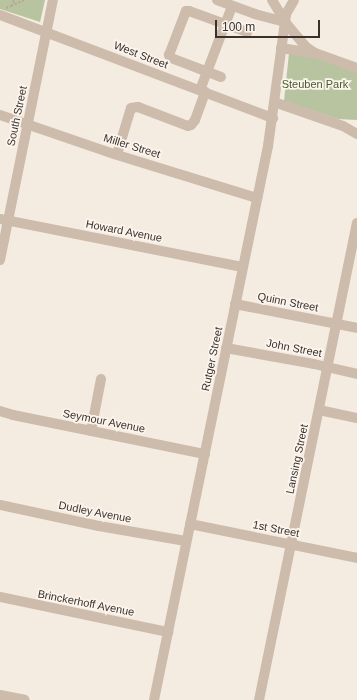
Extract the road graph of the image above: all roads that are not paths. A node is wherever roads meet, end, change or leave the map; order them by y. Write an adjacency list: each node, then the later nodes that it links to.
1 (53, 0): 10 (street, South Street)
2 (217, 0): 5 (street)
3 (272, 0): 7 (street)
4 (294, 0): 7 (street, Rutger Street)
5 (232, 6): 7 (street); 8 (street)
6 (2, 12): 10 (street, West Street)
7 (285, 22): 11 (street, Rutger Street); 12 (street)
8 (225, 24): 9 (street); 14 (street); 14 (street)
9 (247, 32)
10 (47, 33): 16 (street, West Street); 20 (street, South Street)
11 (281, 48): 12 (street); 17 (street, Rutger Street)
12 (315, 53): 13 (street)
13 (357, 68)
14 (207, 72): 15 (street); 16 (street)
15 (221, 77)
16 (202, 91): 19 (street, West Street); 24 (street)
17 (274, 102): 19 (street, Rutger Street); 22 (street)
18 (0, 115): 20 (street, Miller Street)
19 (273, 118): 25 (street, Rutger Street)
20 (28, 124): 24 (street, Miller Street); 26 (street, South Street)
21 (357, 124): 22 (street)
22 (342, 126): 23 (street)
23 (357, 134)
24 (117, 154): 25 (street, Miller Street)
25 (257, 198): 29 (street, Rutger Street)
26 (4, 220): 28 (street, South Street); 29 (street, Howard Avenue)
27 (357, 222): 31 (street, Lansing Street)
28 (0, 260)
29 (242, 267): 30 (street, Rutger Street)
30 (235, 304): 31 (street, Quinn Street); 33 (street, Rutger Street)
31 (336, 324): 32 (street, Quinn Street); 34 (street, Lansing Street)
32 (357, 328)
33 (226, 348): 34 (street, John Street); 41 (street, Rutger Street)
34 (328, 367): 35 (street, John Street); 37 (street, Lansing Street)
35 (357, 374)
36 (101, 379): 40 (street)
37 (319, 410): 39 (street); 45 (street, Lansing Street)
38 (0, 411): 40 (street, Seymour Avenue)
39 (357, 418)
40 (91, 431): 41 (street, Seymour Avenue)
41 (205, 454): 43 (street, Rutger Street)
42 (0, 505): 44 (street, Dudley Avenue)
43 (190, 524): 44 (street, Rutger Street); 45 (street, 1st Street)
44 (186, 541): 48 (street, Rutger Street)
45 (291, 544): 46 (street, 1st Street); 52 (street, Lansing Street)
46 (357, 558)
47 (0, 597): 48 (street, Brinckerhoff Avenue)
48 (168, 632): 51 (street, Rutger Street)
49 (0, 695): 50 (street)
50 (25, 700)
51 (154, 700)
52 (259, 700)

